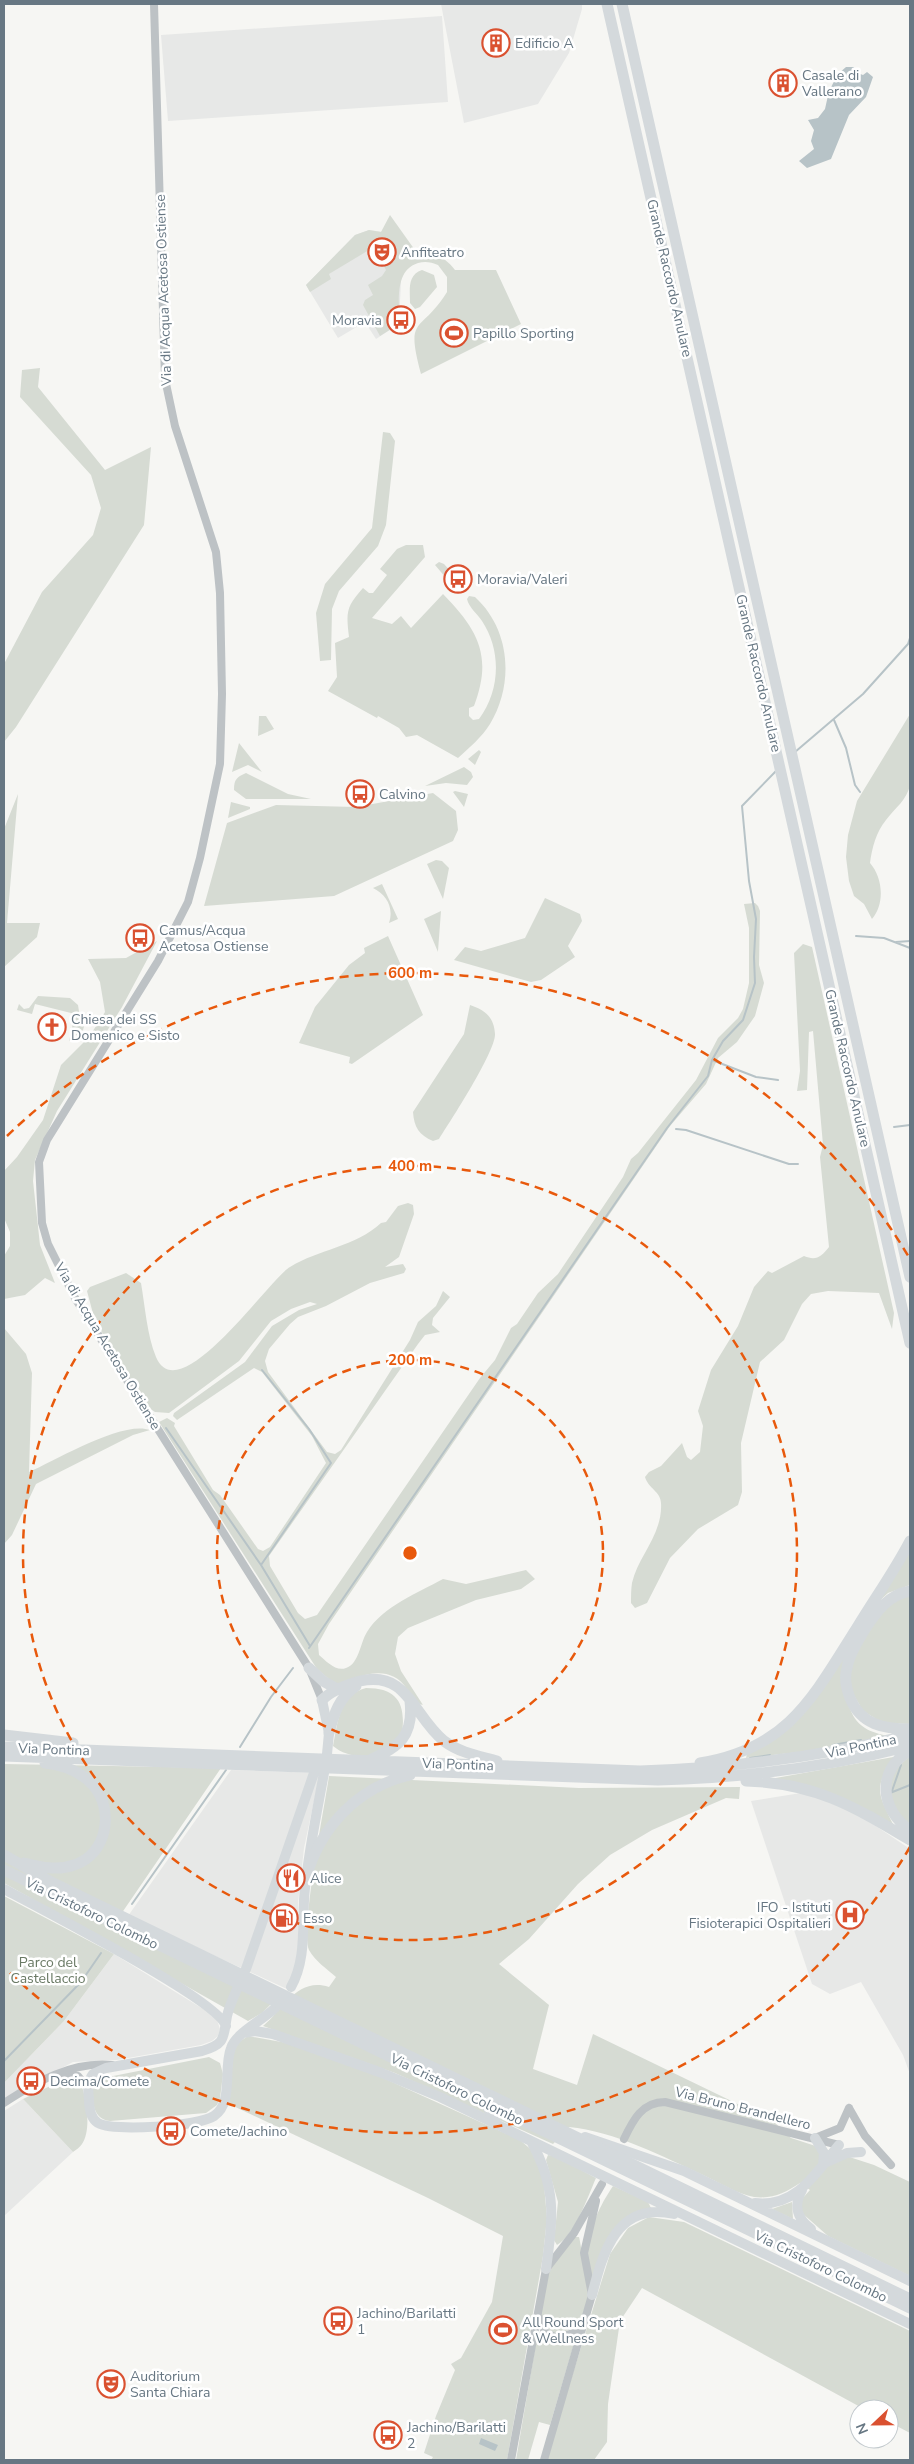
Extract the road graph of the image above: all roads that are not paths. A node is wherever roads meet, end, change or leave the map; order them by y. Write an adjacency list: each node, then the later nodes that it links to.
1 (154, 4): 8 (street, Via di Acqua Acetosa Ostiense)
2 (607, 4): 5 (highway, Grande Raccordo Anulare)
3 (622, 4): 4 (highway, Grande Raccordo Anulare)
4 (910, 1277)
5 (910, 1343)
6 (910, 1541): 26 (highway)
7 (910, 1590): 13 (highway)
8 (309, 1668): 10 (highway); 12 (street, Via di Acqua Acetosa Ostiense)
9 (363, 1681): 10 (highway); 11 (highway); 14 (highway)
10 (336, 1689): 12 (highway)
11 (410, 1699): 23 (highway); 25 (highway)
12 (323, 1704): 14 (main road, Via di Acqua Acetosa Ostiense); 14 (main road, Via di Acqua Acetosa Ostiense)
13 (910, 1729)
14 (329, 1733)
15 (4, 1735): 20 (highway)
16 (910, 1735): 26 (highway, Via Pontina)
17 (910, 1746): 28 (highway, Via Pontina)
18 (4, 1747): 20 (highway, Via Pontina)
19 (910, 1751): 31 (highway)
20 (126, 1752): 22 (highway, Via Pontina)
21 (4, 1757): 22 (highway, Via Pontina); 34 (highway)
22 (176, 1758): 24 (highway, Via Pontina)
23 (366, 1761): 24 (highway, Via Pontina); 25 (highway, Via Pontina)
24 (353, 1765): 27 (highway, Via Pontina)
25 (516, 1767): 26 (highway, Via Pontina)
26 (661, 1770)
27 (432, 1772): 28 (highway, Via Pontina); 36 (highway)
28 (700, 1778): 33 (highway)
29 (315, 1824): 30 (main road); 30 (main road); 32 (main road)
30 (296, 1825): 32 (main road); 38 (main road)
31 (910, 1830)
32 (313, 1837): 36 (main road)
33 (910, 1840)
34 (7, 1858): 50 (highway, Via Cristoforo Colombo)
35 (4, 1870): 48 (highway, Via Cristoforo Colombo)
36 (306, 1878): 39 (main road)
37 (4, 1888): 42 (main road, Via Cristoforo Colombo)
38 (246, 1969)
39 (292, 1986)
40 (237, 1989): 42 (main road)
41 (275, 2008): 43 (main road)
42 (226, 2028): 44 (main road)
43 (243, 2033): 46 (main road); 49 (main road, Via Cristoforo Colombo)
44 (120, 2065): 45 (street); 46 (main road)
45 (58, 2074): 46 (street); 47 (street)
46 (88, 2088)
47 (4, 2103)
48 (486, 2103): 49 (highway); 68 (highway, Via Cristoforo Colombo)
49 (496, 2124): 53 (main road, Via Cristoforo Colombo)
50 (567, 2133): 59 (main road, Via Cristoforo Colombo); 67 (highway, Via Cristoforo Colombo)
51 (815, 2138): 52 (street, Via Bruno Brandellero); 54 (street, Via Bruno Brandellero); 56 (street); 57 (main road)
52 (624, 2139)
53 (531, 2141): 60 (main road, Via Cristoforo Colombo); 64 (main road)
54 (839, 2145): 57 (main road)
55 (861, 2152): 57 (main road)
56 (891, 2165)
57 (822, 2166): 58 (main road)
58 (804, 2187): 59 (main road); 63 (main road)
59 (747, 2201): 63 (main road, Via Cristoforo Colombo)
60 (685, 2216): 66 (main road); 71 (main road, Via Cristoforo Colombo)
61 (574, 2233): 62 (street); 62 (street); 64 (street)
62 (586, 2240): 66 (street)
63 (829, 2242): 65 (main road, Via Cristoforo Colombo)
64 (546, 2269): 69 (street)
65 (910, 2281)
66 (592, 2294): 70 (street)
67 (910, 2298)
68 (910, 2308)
69 (537, 2312): 70 (street); 72 (street)
70 (584, 2324): 73 (street)
71 (910, 2324)
72 (510, 2460)
73 (544, 2460)

